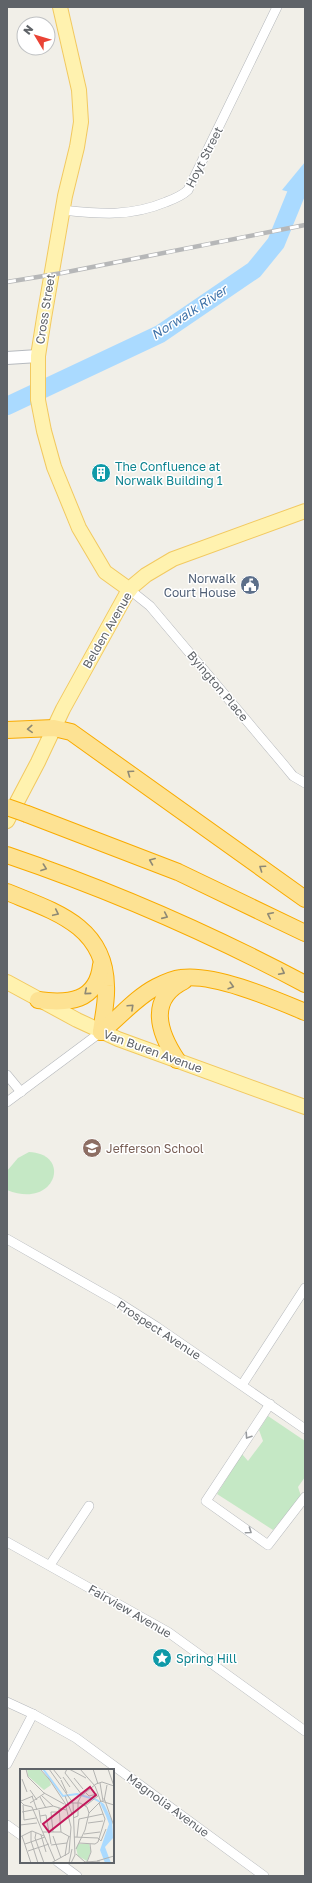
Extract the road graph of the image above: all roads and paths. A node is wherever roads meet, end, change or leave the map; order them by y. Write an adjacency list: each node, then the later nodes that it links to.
1 (60, 7): 3 (main road, Cross Street)
2 (277, 7): 3 (street, Hoyt Street)
3 (62, 210): 4 (main road, Cross Street)
4 (38, 356): 5 (main road); 7 (main road, Cross Street)
5 (7, 358)
6 (305, 511): 7 (main road, Belden Avenue)
7 (130, 590): 8 (main road, Belden Avenue); 10 (street, Byington Place)
8 (54, 728): 9 (highway, one-way to 9); 12 (main road, Belden Avenue); 15 (highway, one-way to 8)
9 (7, 730)
10 (305, 783)
11 (7, 807): 16 (highway, one-way to 11, bridge)
12 (7, 821)
13 (7, 855): 20 (highway, one-way to 20)
14 (7, 892): 17 (highway, one-way to 17)
15 (305, 899)
16 (305, 933)
17 (101, 957): 21 (highway, one-way to 21); 23 (highway)
18 (193, 978): 22 (highway, one-way to 22); 23 (highway, one-way to 18); 24 (highway)
19 (7, 982): 21 (main road, Van Buren Avenue)
20 (305, 984)
21 (38, 1000): 23 (main road, Van Buren Avenue)
22 (305, 1012)
23 (101, 1032): 24 (main road, Van Buren Avenue); 26 (street)
24 (177, 1060): 28 (main road, Van Buren Avenue)
25 (7, 1076): 26 (street)
26 (21, 1092): 27 (street)
27 (7, 1102)
28 (305, 1107)
29 (7, 1240): 31 (street, Prospect Avenue)
30 (305, 1288): 31 (street)
31 (242, 1385): 32 (street, Prospect Avenue)
32 (270, 1404): 33 (street, Prospect Avenue); 34 (street, one-way to 34)
33 (305, 1429)
34 (305, 1497)
35 (89, 1506): 37 (street)
36 (7, 1542): 37 (street, Fairview Avenue)
37 (50, 1565): 40 (street, Fairview Avenue)
38 (7, 1702): 39 (street, Magnolia Avenue)
39 (33, 1714): 41 (street); 46 (street, Magnolia Avenue)
40 (305, 1731)
41 (7, 1764)
42 (7, 1825): 43 (street)
43 (20, 1834)
44 (59, 1863): 45 (street)
45 (75, 1875)
46 (264, 1876)

